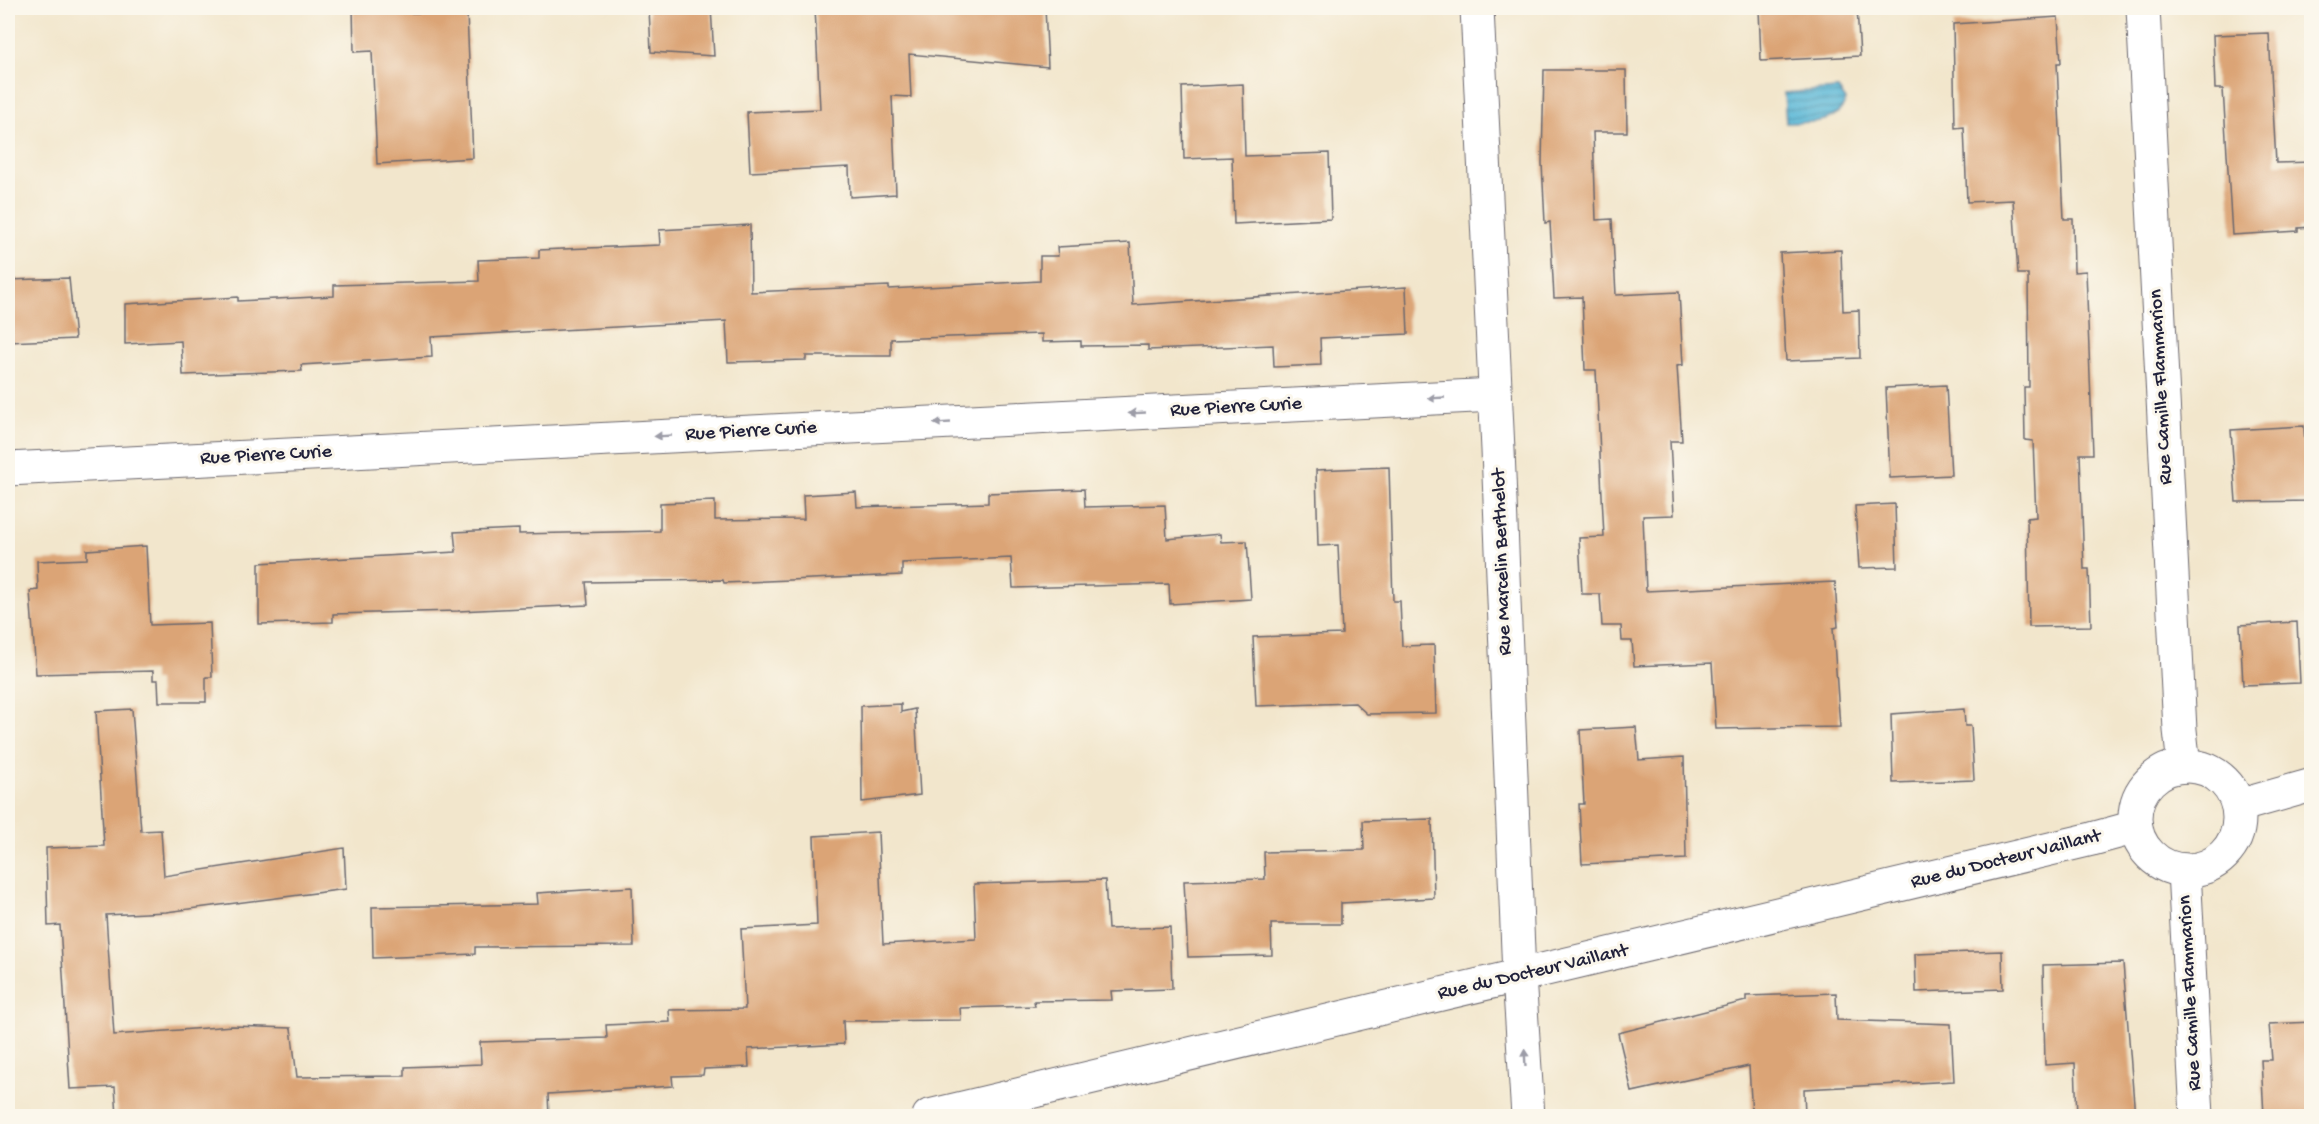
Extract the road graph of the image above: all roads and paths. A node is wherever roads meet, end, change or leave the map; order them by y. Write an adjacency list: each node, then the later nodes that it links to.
1 (1477, 8): 3 (street, Rue Marcelin Berthelot)
2 (2143, 8): 5 (street, Rue Camille Flammarion)
3 (1495, 395): 4 (street, Rue Pierre Curie, one-way to 4); 10 (street, Rue Marcelin Berthelot)
4 (8, 469)
5 (2184, 766): 7 (street); 8 (street)
6 (2312, 785): 7 (street)
7 (2238, 806): 9 (street)
8 (2136, 827): 9 (street); 10 (street, Rue du Docteur Vaillant)
9 (2184, 870): 13 (street, Rue Camille Flammarion)
10 (1519, 976): 11 (street, Rue du Docteur Vaillant); 12 (street, Rue Marcelin Berthelot, one-way to 10)
11 (929, 1116)
12 (1528, 1116)
13 (2197, 1116)

